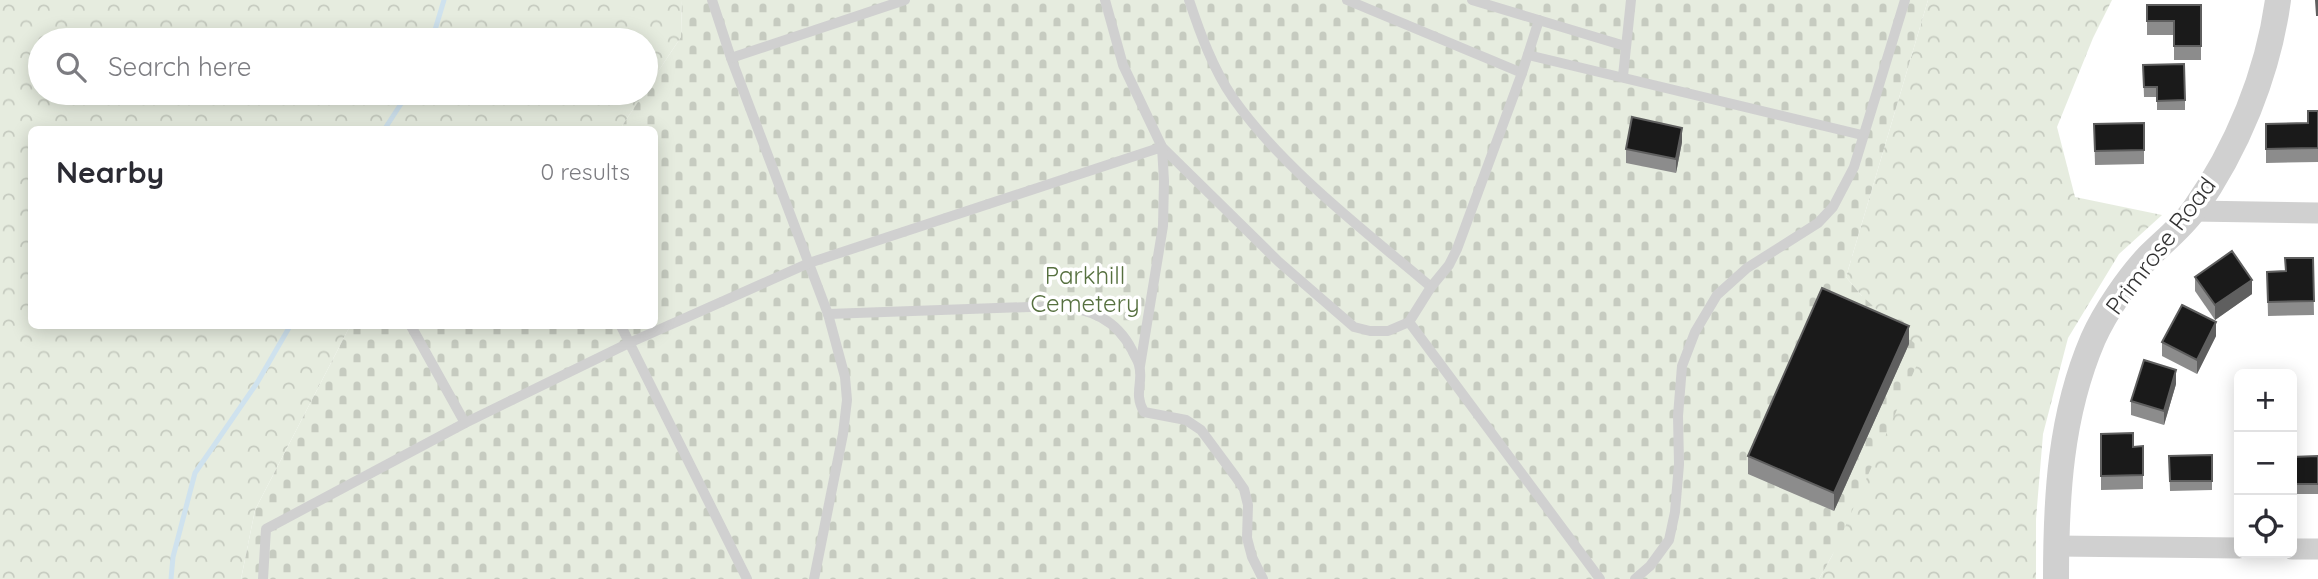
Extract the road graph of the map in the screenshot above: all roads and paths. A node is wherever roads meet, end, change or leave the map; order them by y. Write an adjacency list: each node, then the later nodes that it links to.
1 (712, 0): 13 (lane)
2 (905, 0): 13 (lane)
3 (1105, 0): 17 (lane)
4 (1189, 0): 21 (lane)
5 (1347, 0): 14 (lane)
6 (1472, 0): 10 (lane)
7 (1631, 0): 11 (lane)
8 (1905, 0): 16 (lane)
9 (2278, 0): 18 (street, Primrose Road)
10 (1539, 20): 11 (lane); 12 (lane)
11 (1625, 46): 15 (lane)
12 (1528, 55): 14 (lane); 15 (lane)
13 (731, 58): 20 (lane)
14 (1522, 73): 21 (lane)
15 (1623, 76): 16 (lane)
16 (1862, 135): 38 (lane)
17 (1162, 147): 20 (lane); 23 (lane); 27 (lane)
18 (2193, 211): 19 (street); 29 (street, Primrose Road)
19 (2318, 213)
20 (809, 263): 22 (lane); 26 (lane)
21 (1431, 286): 23 (lane)
22 (828, 314): 27 (lane); 35 (lane)
23 (1409, 322): 37 (lane)
24 (413, 329): 28 (lane)
25 (622, 329): 26 (lane)
26 (629, 343): 28 (lane); 34 (lane)
27 (1140, 366): 36 (lane)
28 (465, 423): 33 (lane)
29 (2056, 546): 30 (street); 39 (street, Primrose Road)
30 (2234, 548)
31 (2297, 549): 32 (street)
32 (2318, 549)
33 (263, 579)
34 (747, 579)
35 (814, 579)
36 (1263, 579)
37 (1600, 579)
38 (1635, 579)
39 (2056, 579)

